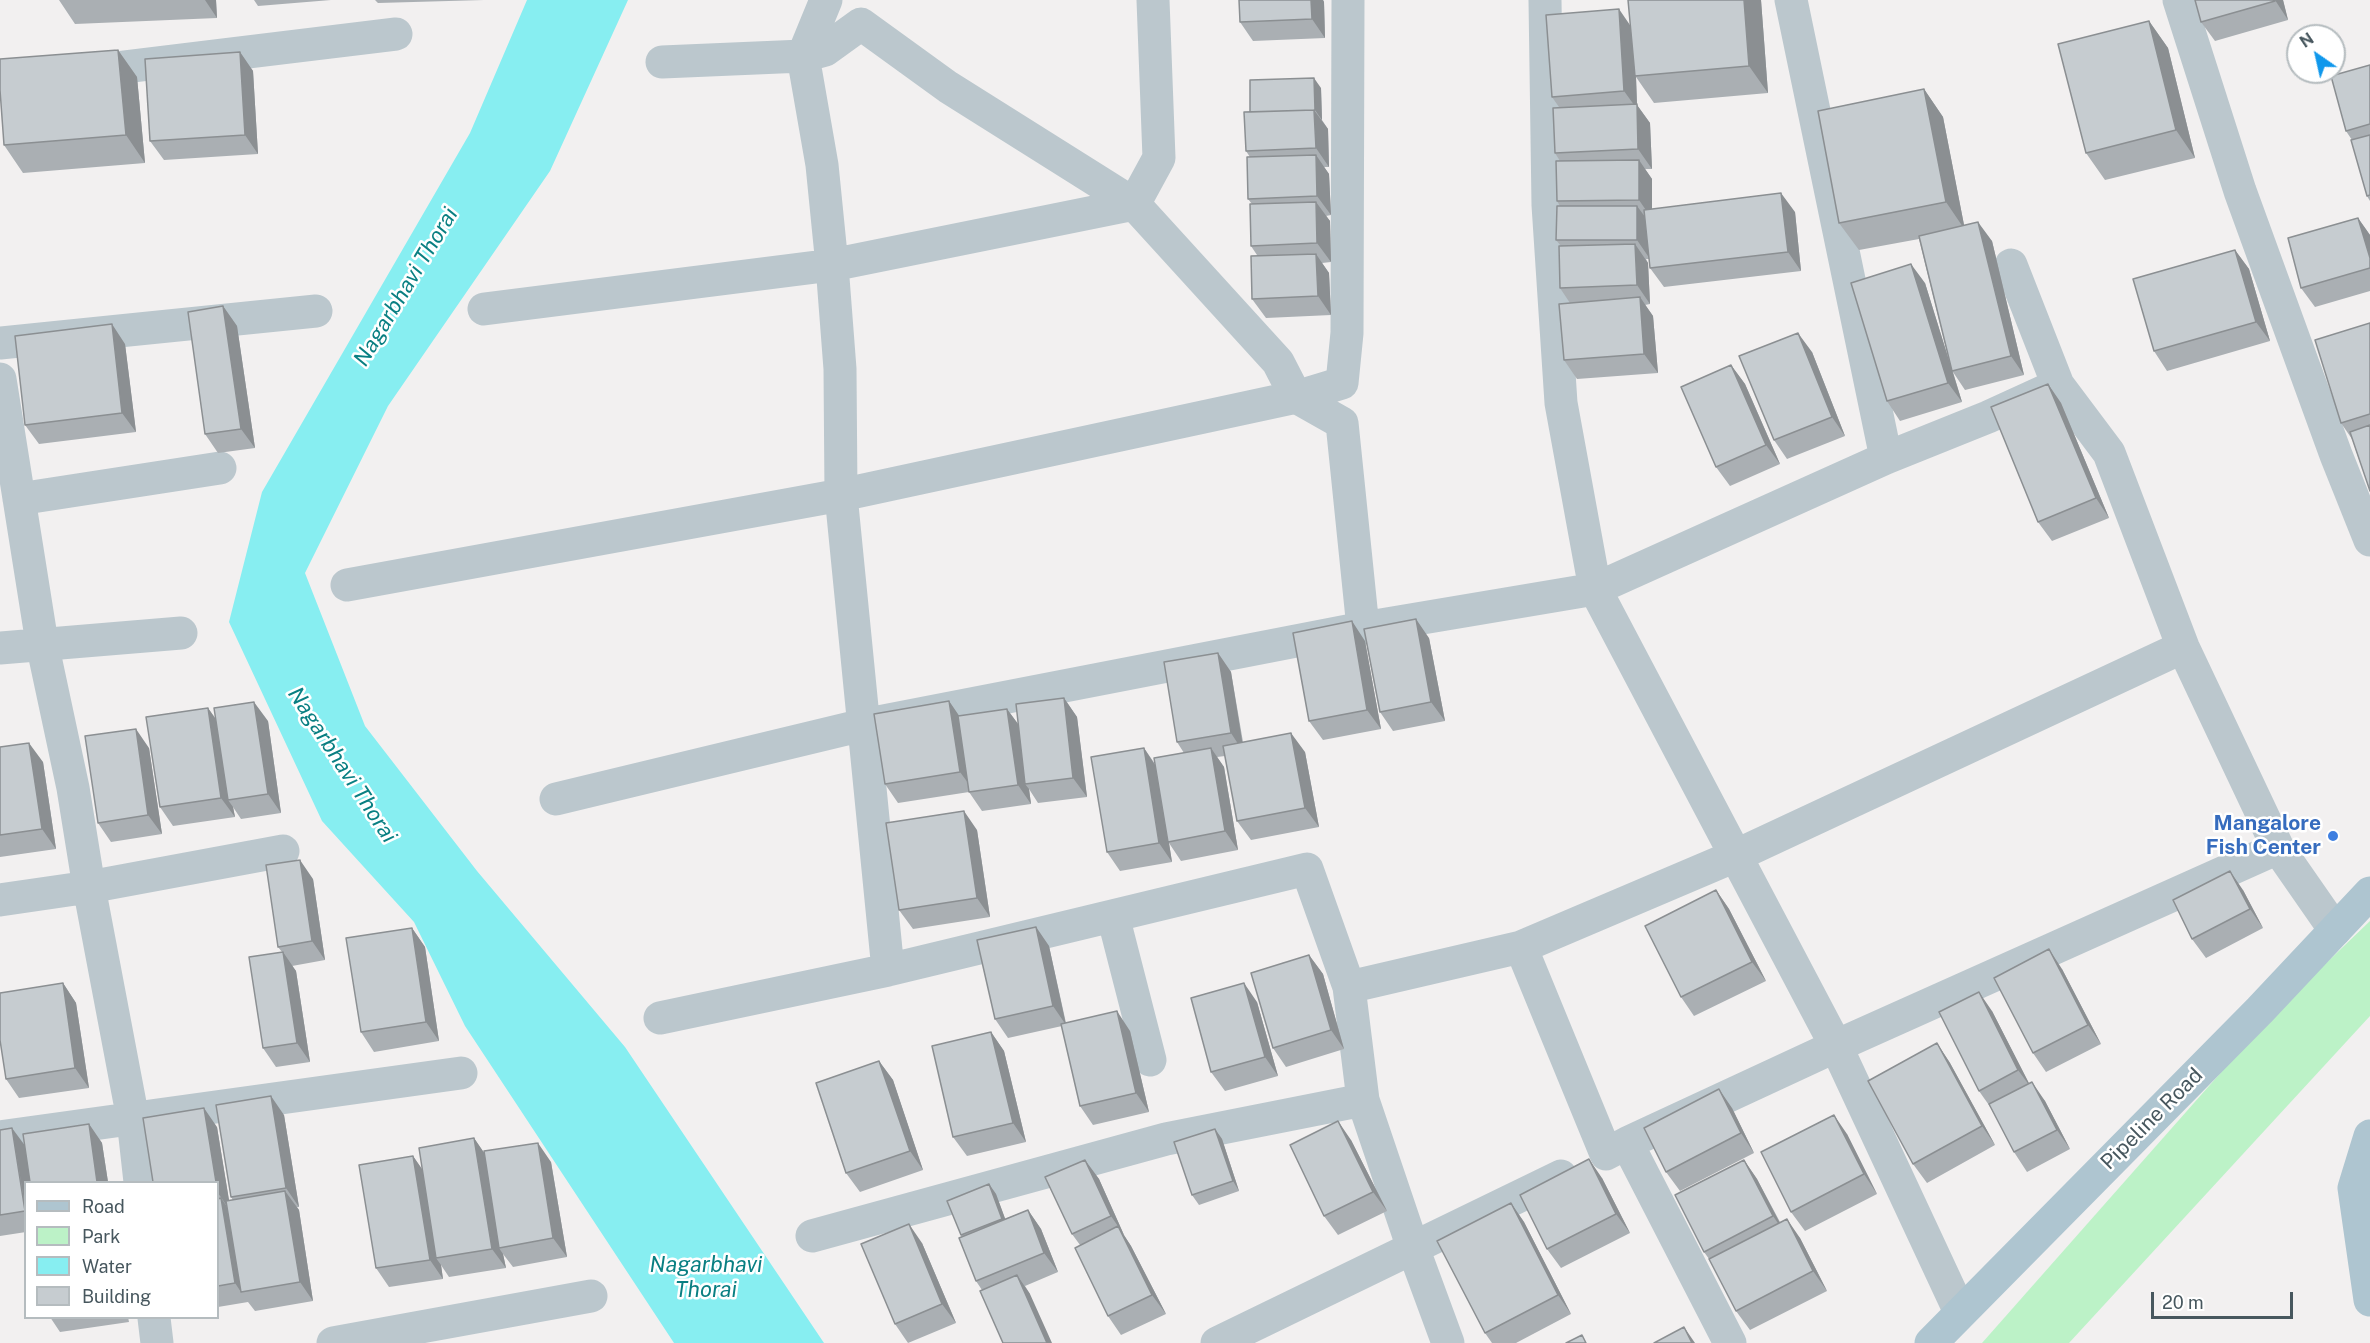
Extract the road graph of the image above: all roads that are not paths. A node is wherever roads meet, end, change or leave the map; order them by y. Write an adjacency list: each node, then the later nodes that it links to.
1 (826, 0): 8 (street)
2 (1152, 0): 11 (street)
3 (1348, 0): 19 (street)
4 (1545, 0): 26 (street)
5 (1791, 0): 20 (street)
6 (2179, 0): 24 (street)
7 (396, 34): 10 (street)
8 (803, 57): 9 (street); 11 (street); 12 (street)
9 (662, 62)
10 (0, 82)
11 (1134, 204): 12 (street); 19 (street)
12 (832, 265): 14 (street); 22 (street)
13 (2011, 265): 18 (street)
14 (484, 309)
15 (316, 311): 16 (street)
16 (0, 343)
17 (0, 379): 23 (street)
18 (2058, 385): 20 (street); 30 (street)
19 (1296, 397): 22 (street); 27 (street)
20 (1886, 458): 26 (street)
21 (220, 468): 23 (street)
22 (841, 495): 25 (street); 32 (street)
23 (19, 498): 29 (street)
24 (2370, 540)
25 (347, 585)
26 (1595, 589): 27 (street); 36 (street)
27 (1363, 628): 32 (street)
28 (181, 633): 29 (street)
29 (42, 643): 31 (street); 37 (street)
30 (2183, 647): 34 (street); 36 (street)
31 (0, 648)
32 (863, 726): 33 (street); 43 (street)
33 (556, 799)
34 (2278, 848): 41 (street); 46 (street)
35 (283, 851): 37 (street)
36 (1735, 856): 42 (street); 46 (street)
37 (89, 887): 39 (street); 50 (street)
38 (2370, 893): 41 (main road, Pipeline Road)
39 (0, 900)
40 (1113, 916): 43 (street); 44 (street); 47 (street)
41 (2335, 930): 59 (main road, Pipeline Road)
42 (1521, 947): 44 (street); 53 (street)
43 (888, 970): 45 (street)
44 (1349, 987): 49 (street)
45 (660, 1018)
46 (1836, 1046): 53 (street); 59 (street)
47 (1150, 1060)
48 (461, 1073): 50 (street)
49 (1363, 1100): 55 (street); 56 (street)
50 (134, 1119): 52 (street); 54 (street)
51 (2370, 1136): 58 (main road)
52 (0, 1137)
53 (1617, 1149): 56 (street); 65 (street)
54 (140, 1181)
55 (812, 1236)
56 (1413, 1248): 63 (street); 64 (street)
57 (591, 1296): 62 (street)
58 (2370, 1300)
59 (1960, 1312): 66 (main road, Pipeline Road)
60 (154, 1319): 61 (street)
61 (157, 1343)
62 (333, 1343)
63 (1217, 1343)
64 (1448, 1343)
65 (1730, 1343)
66 (1931, 1343)

